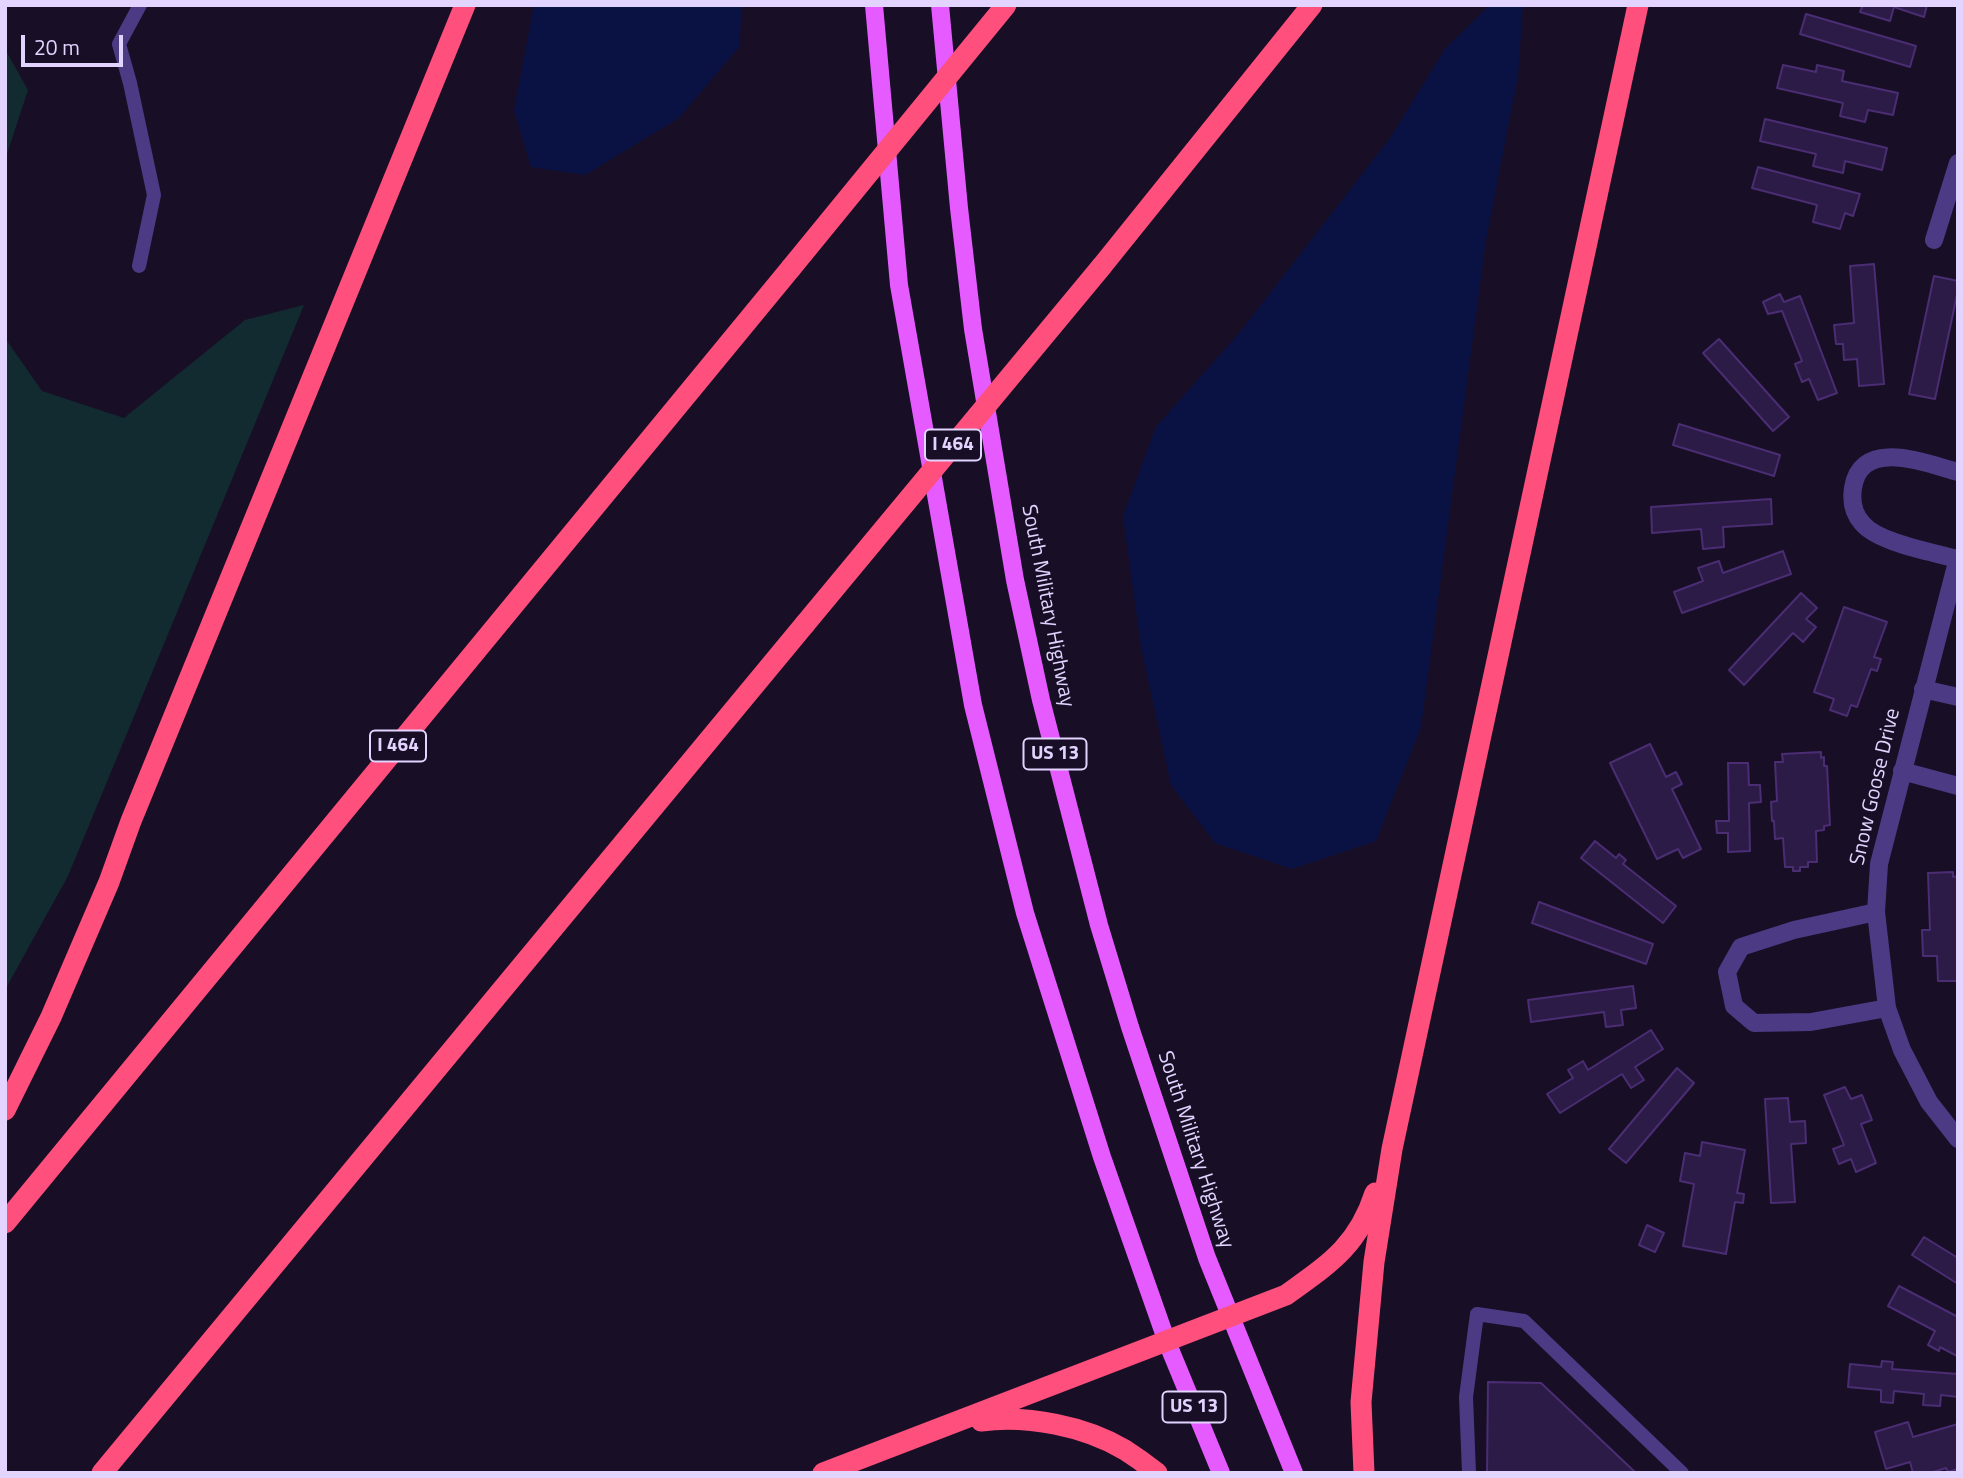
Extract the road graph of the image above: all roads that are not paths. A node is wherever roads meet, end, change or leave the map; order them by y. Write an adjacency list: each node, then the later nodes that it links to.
1 (140, 5): 10 (lane)
2 (465, 5): 19 (highway)
3 (874, 5): 24 (main road, US 13)
4 (940, 5): 23 (main road, South Military Highway / US 13)
5 (1006, 5): 22 (highway, I 464, bridge)
6 (1312, 5): 26 (highway, I 464, bridge)
7 (1638, 5): 21 (highway)
8 (1958, 163): 9 (street)
9 (1934, 240)
10 (139, 266)
11 (1958, 472): 12 (street)
12 (1958, 558): 13 (street, Snow Goose Drive)
13 (1923, 689): 14 (street); 15 (street, Snow Goose Drive)
14 (1958, 697)
15 (1902, 771): 16 (street); 17 (street, Snow Goose Drive)
16 (1958, 786)
17 (1876, 912): 18 (street, Snow Goose Drive); 18 (street)
18 (1887, 1008): 20 (street, Snow Goose Drive)
19 (5, 1110)
20 (1958, 1139)
21 (1392, 1149): 23 (highway); 31 (highway)
22 (5, 1223)
23 (1231, 1317): 24 (highway); 30 (main road, South Military Highway / US 13)
24 (1167, 1342): 25 (highway); 29 (main road, US 13)
25 (951, 1424): 27 (highway); 28 (highway)
26 (102, 1473)
27 (823, 1473)
28 (1157, 1473)
29 (1221, 1473)
30 (1294, 1473)
31 (1364, 1473)
32 (1469, 1473): 33 (lane)
33 (1682, 1473)

